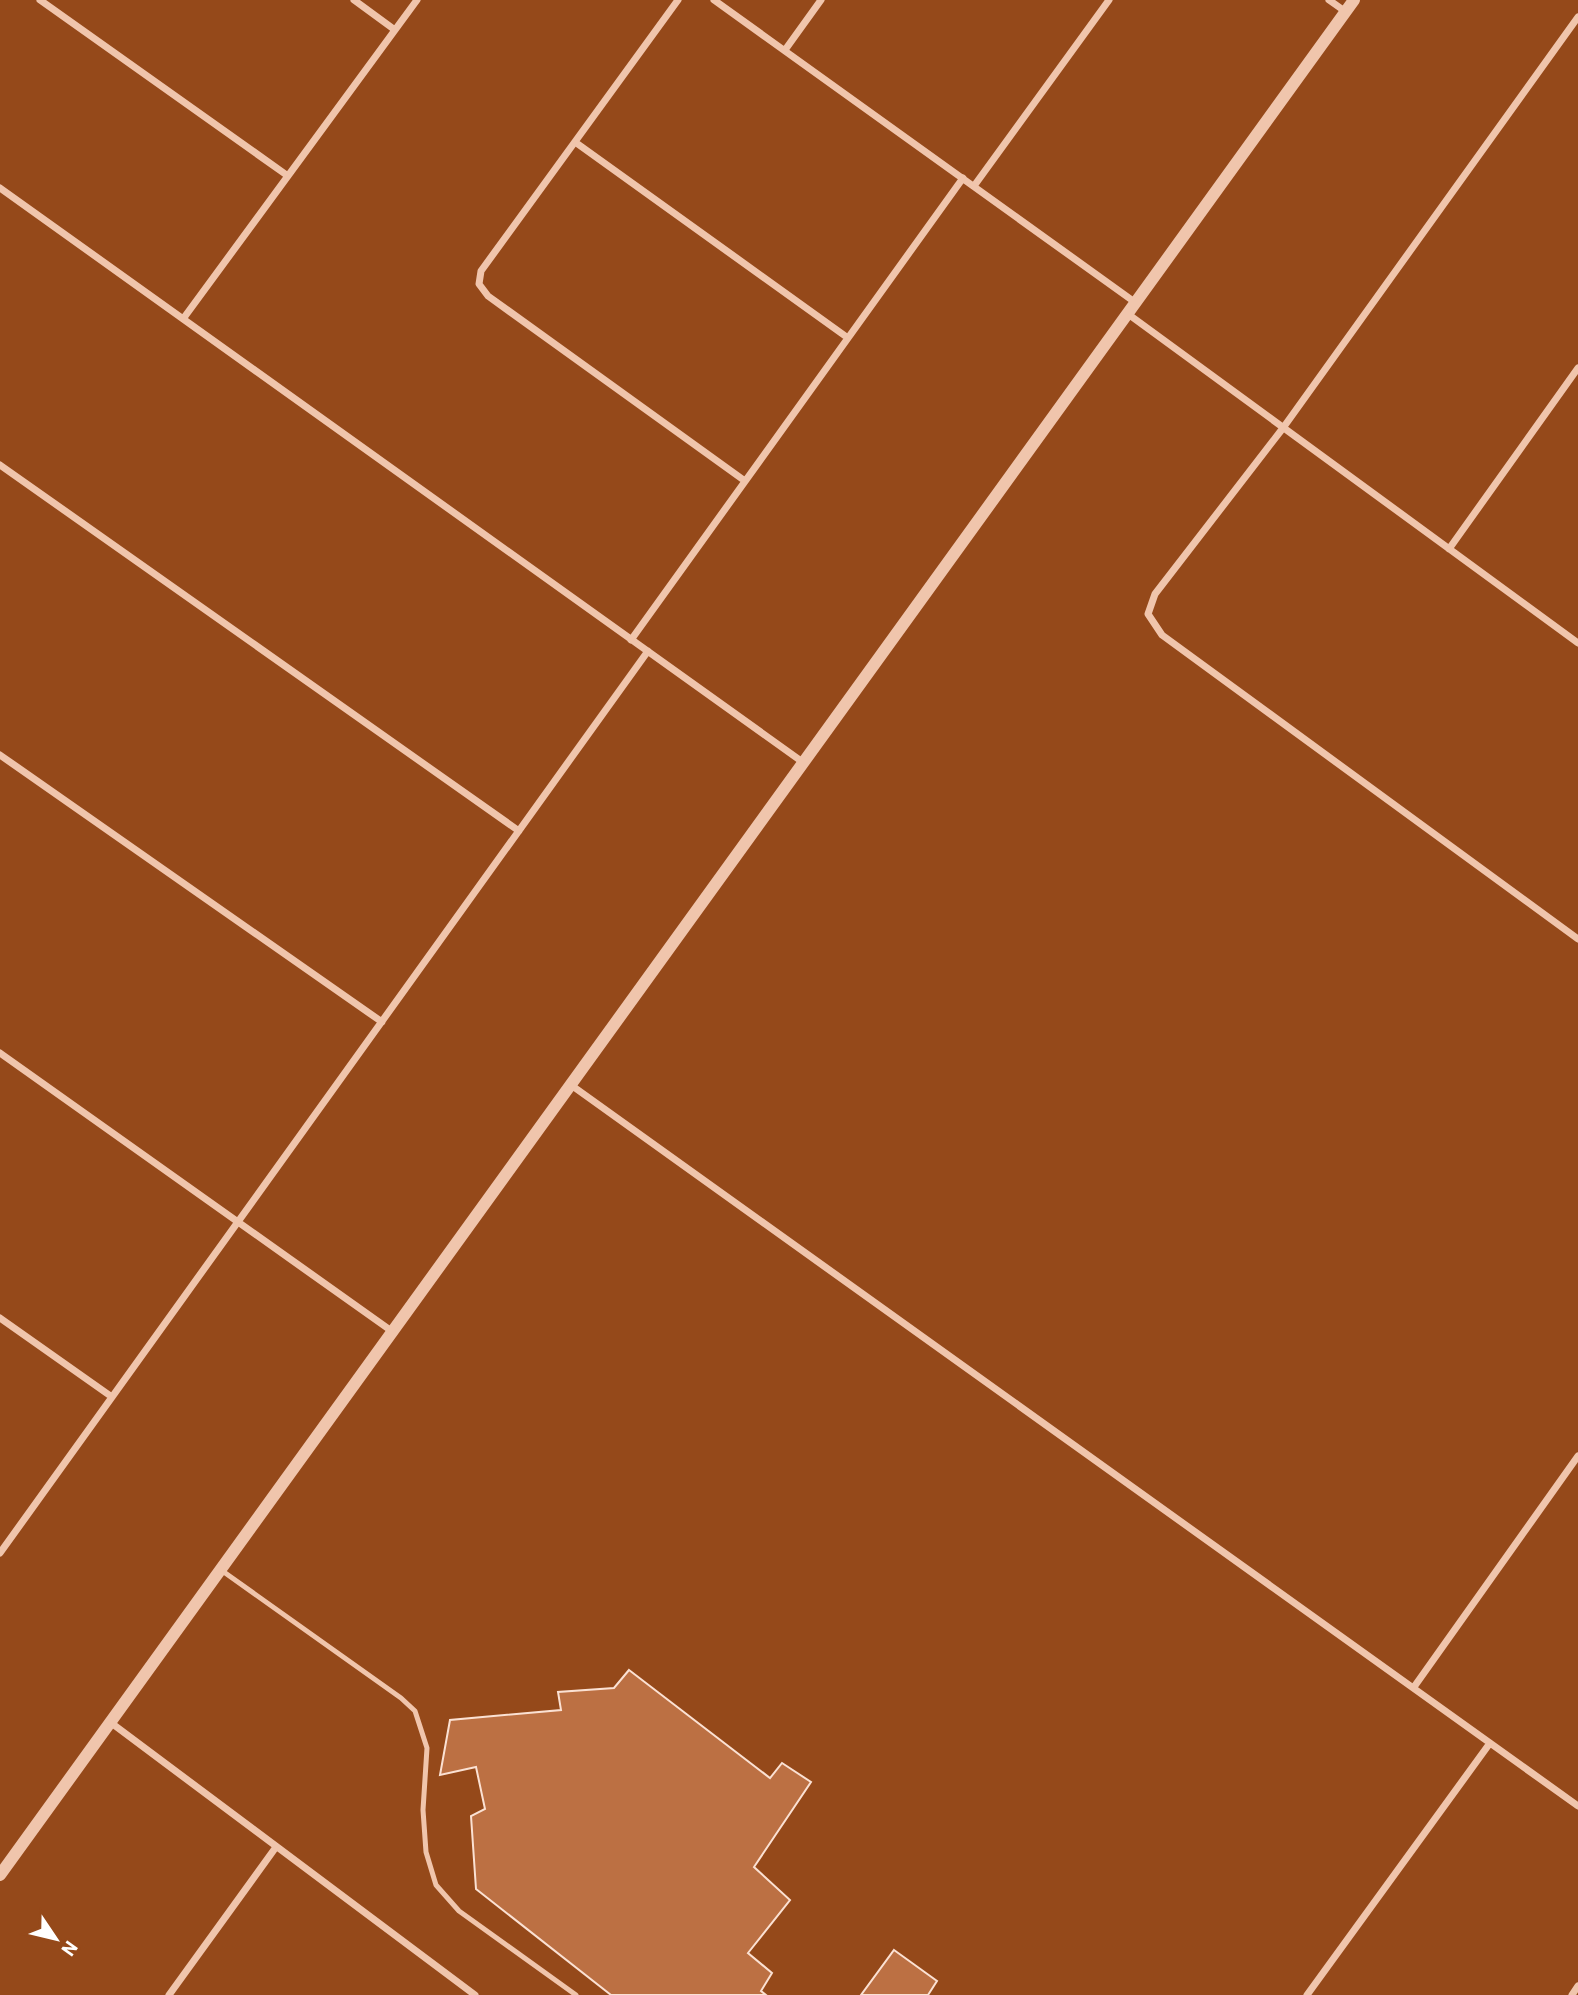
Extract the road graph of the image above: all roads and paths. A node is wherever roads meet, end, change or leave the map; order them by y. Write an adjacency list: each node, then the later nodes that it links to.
1 (40, 0): 15 (street)
2 (354, 0): 12 (street)
3 (417, 0): 12 (street)
4 (678, 0): 14 (street)
5 (715, 0): 13 (street)
6 (821, 0): 13 (street)
7 (1109, 0): 17 (street)
8 (1329, 0): 10 (street)
9 (1354, 0): 10 (street)
10 (1346, 12): 19 (street)
11 (1578, 17): 24 (street)
12 (395, 30): 15 (street)
13 (785, 50): 16 (street)
14 (575, 142): 22 (street); 26 (street)
15 (288, 176): 21 (street)
16 (963, 178): 17 (street); 22 (street)
17 (974, 186): 19 (street)
18 (0, 188): 21 (street)
19 (1136, 303): 20 (street)
20 (1128, 314): 24 (street); 32 (street)
21 (183, 319): 28 (street)
22 (848, 338): 26 (street)
23 (1578, 368): 27 (street)
24 (1283, 428): 27 (street); 34 (street)
25 (0, 465): 33 (street)
26 (745, 481): 28 (street)
27 (1449, 549): 29 (street)
28 (631, 640): 30 (street)
29 (1578, 643)
30 (648, 651): 32 (street); 33 (street)
31 (0, 755): 35 (street)
32 (804, 763): 37 (street)
33 (519, 831): 35 (street)
34 (1578, 939)
35 (382, 1022): 38 (street)
36 (0, 1053): 38 (street)
37 (571, 1085): 40 (street); 45 (street)
38 (238, 1222): 40 (street); 41 (street)
39 (0, 1318): 41 (street)
40 (393, 1332): 44 (street)
41 (112, 1397): 43 (street)
42 (1578, 1456): 45 (street)
43 (0, 1553)
44 (221, 1570): 46 (street); 54 (lane)
45 (1414, 1687): 47 (street)
46 (110, 1722): 49 (street); 50 (street)
47 (1490, 1743): 48 (street); 55 (street)
48 (1578, 1806)
49 (276, 1847): 52 (street); 53 (street)
50 (0, 1875)
51 (1578, 1986): 56 (street)
52 (169, 1995)
53 (475, 1995)
54 (576, 1995)
55 (1307, 1995)
56 (1572, 1995)

